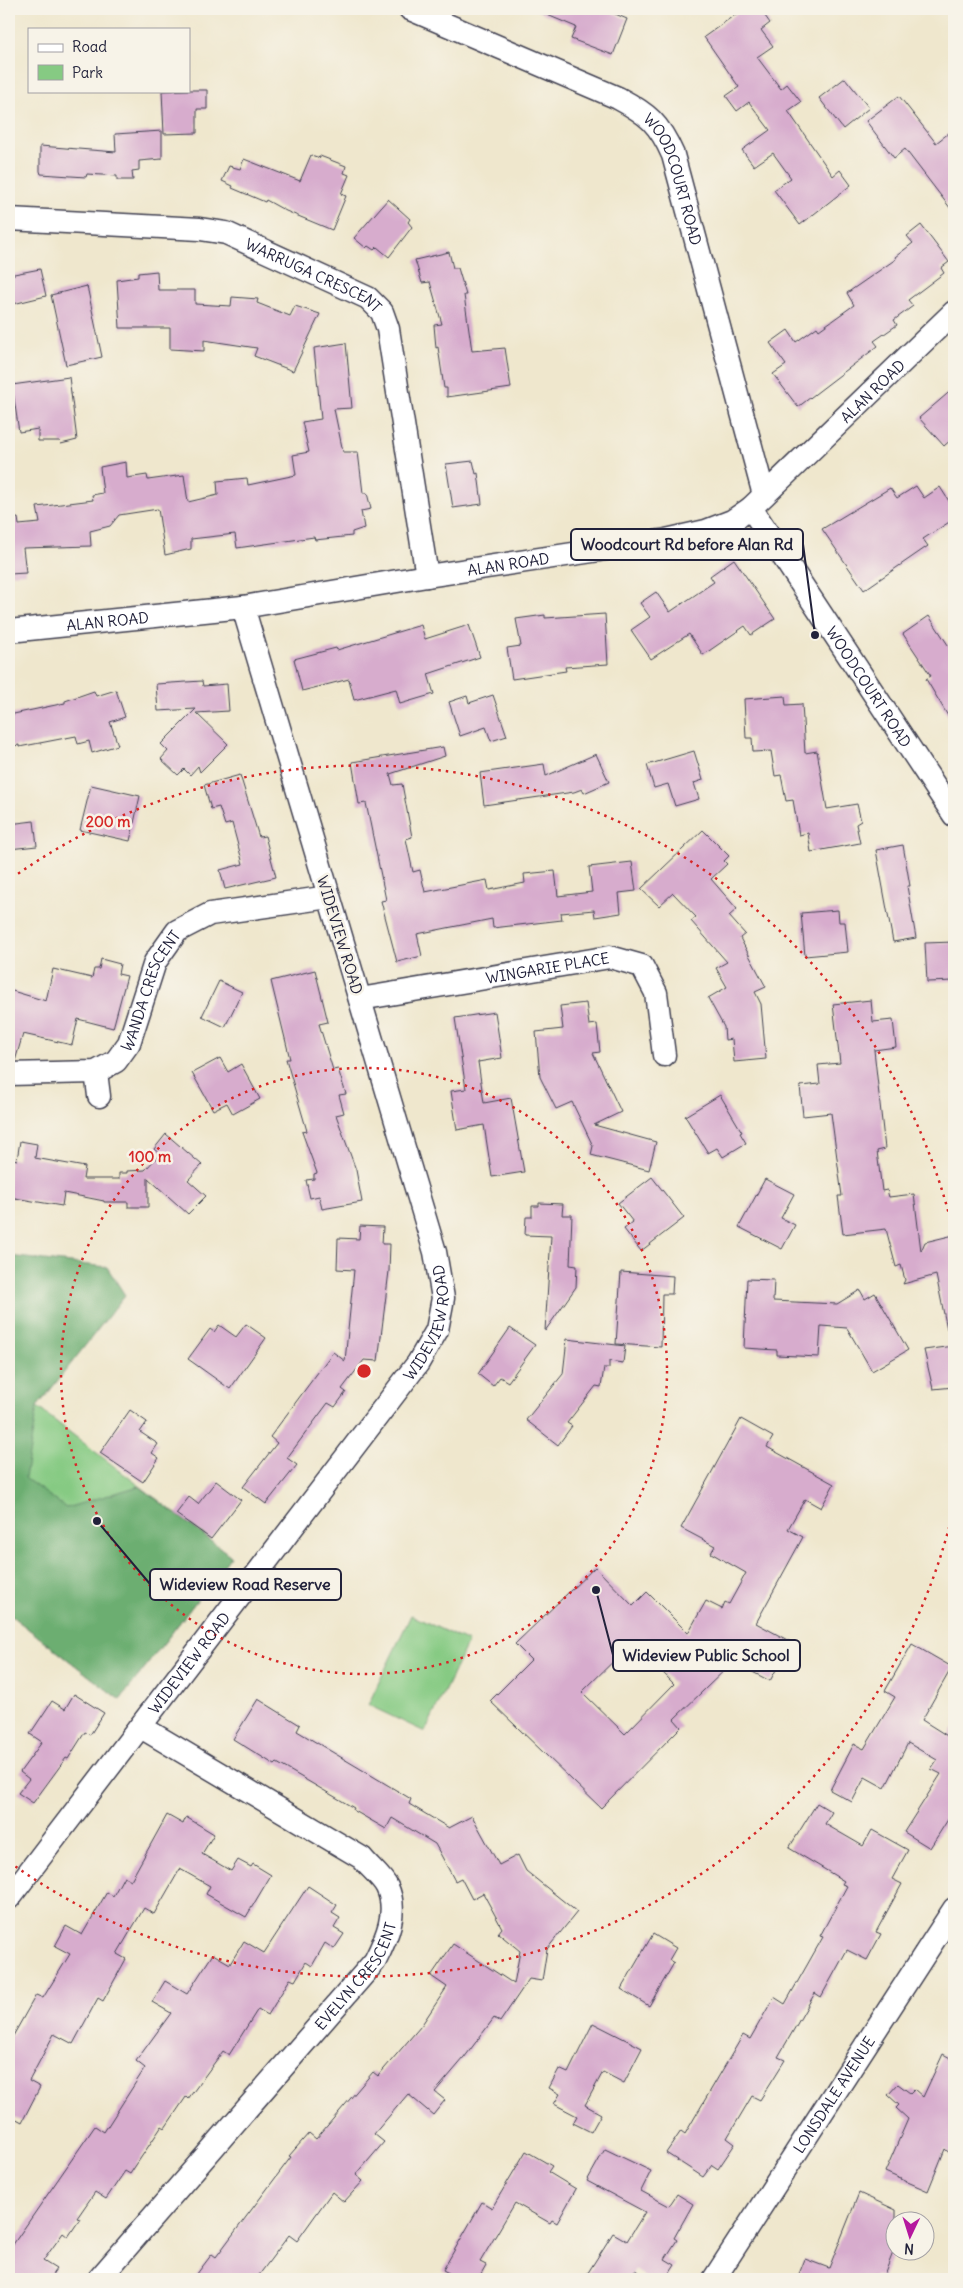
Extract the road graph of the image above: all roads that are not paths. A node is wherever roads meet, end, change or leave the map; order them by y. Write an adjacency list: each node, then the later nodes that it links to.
1 (410, 9): 4 (street, WOODCOURT ROAD)
2 (9, 219): 5 (street, WARRUGA CRESCENT)
3 (954, 312): 4 (street, ALAN ROAD)
4 (758, 501): 5 (street, ALAN ROAD); 8 (street, WOODCOURT ROAD)
5 (427, 576): 6 (street, ALAN ROAD)
6 (243, 607): 7 (street, ALAN ROAD); 9 (street, WIDEVIEW ROAD)
7 (9, 631)
8 (954, 815)
9 (328, 897): 10 (street, WIDEVIEW ROAD); 12 (street, WANDA CRESCENT)
10 (360, 999): 11 (street, WINGARIE PLACE); 15 (street, WIDEVIEW ROAD)
11 (664, 1055)
12 (96, 1072): 13 (street, WANDA CRESCENT); 14 (street)
13 (9, 1074)
14 (99, 1096)
15 (140, 1727): 16 (street, WIDEVIEW ROAD); 18 (street, EVELYN CRESCENT)
16 (9, 1898)
17 (954, 1908): 19 (street, LONSDALE AVENUE)
18 (99, 2279)
19 (714, 2279)

